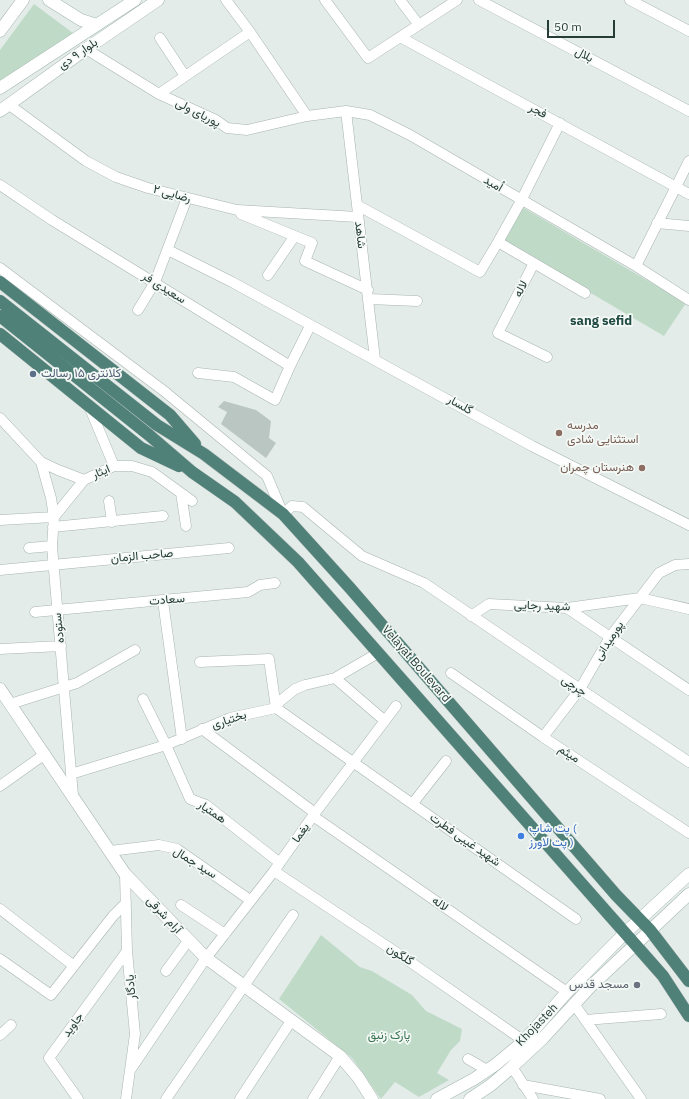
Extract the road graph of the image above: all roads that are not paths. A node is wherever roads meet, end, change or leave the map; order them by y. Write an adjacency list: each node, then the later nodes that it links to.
1 (13, 0): 12 (main road)
2 (22, 0): 15 (main road)
3 (49, 0): 13 (main road)
4 (134, 0): 13 (main road)
5 (158, 0): 20 (main road, بلوار ۹ دی)
6 (226, 0): 17 (street)
7 (325, 0): 18 (street)
8 (400, 0): 14 (street)
9 (457, 0): 14 (street)
10 (479, 0): 26 (street, بلال)
11 (630, 0): 16 (street)
12 (0, 17)
13 (97, 25): 22 (main road)
14 (420, 25): 18 (street)
15 (0, 31)
16 (689, 31)
17 (250, 32): 21 (street); 27 (street)
18 (400, 37): 28 (street, فجر)
19 (160, 38): 21 (street)
20 (86, 49): 23 (street, پوریای ولی); 24 (main road, بلوار ۹ دی)
21 (186, 76): 23 (street)
22 (0, 88)
23 (159, 94): 27 (street, پوریای ولی)
24 (4, 107): 33 (street, رضایی ۲)
25 (346, 110): 27 (street, پوریای ولی); 34 (street, اُمید); 36 (street, شاهد)
26 (689, 111)
27 (307, 116)
28 (560, 123): 31 (street, فجر); 34 (street)
29 (689, 161): 31 (street)
30 (0, 185): 48 (street, سعیدی فر)
31 (675, 188): 32 (street, فجر); 38 (street)
32 (689, 194)
33 (187, 198): 35 (street, رضایی ۲); 42 (street)
34 (521, 201): 41 (street); 44 (street, اُمید)
35 (218, 204): 37 (street, رضایی ۲); 40 (street)
36 (357, 205): 37 (street, شاهد); 41 (street)
37 (358, 217): 50 (street, شاهد)
38 (657, 224): 39 (street); 44 (street)
39 (689, 226)
40 (294, 237): 46 (street); 50 (street)
41 (498, 242): 43 (street)
42 (168, 250): 48 (street); 56 (street, گلسار)
43 (534, 264): 49 (street); 58 (street, لاله)
44 (636, 266): 51 (street, اُمید)
45 (0, 268): 72 (street)
46 (268, 275)
47 (0, 282): 64 (highway)
48 (155, 282): 54 (street); 60 (street, سعیدی فر)
49 (584, 293)
50 (368, 295): 53 (street); 59 (street, شاهد)
51 (689, 300)
52 (0, 301): 64 (highway, Velayat Boulevard)
53 (417, 301)
54 (138, 310)
55 (0, 316): 67 (highway, Velayat Boulevard)
56 (310, 326): 59 (street, گلسار); 60 (street)
57 (0, 334): 62 (highway)
58 (547, 357)
59 (375, 359): 77 (street, گلسار)
60 (290, 366): 61 (street)
61 (198, 373)
62 (89, 406): 66 (street); 67 (highway)
63 (0, 418): 65 (street, ایثار)
64 (204, 454): 72 (highway, Velayat Boulevard)
65 (40, 462): 68 (street, ایثار); 75 (street, ستوده)
66 (114, 466): 68 (street, ایثار); 69 (street, ایثار)
67 (192, 472): 97 (highway, Velayat Boulevard)
68 (84, 480): 75 (street)
69 (182, 493): 71 (street, ایثار); 78 (street)
70 (109, 501): 76 (street)
71 (192, 501)
72 (283, 514): 92 (street, چرچی); 134 (highway, Velayat Boulevard)
73 (163, 516): 76 (street)
74 (0, 520): 75 (street)
75 (53, 522): 76 (street); 79 (street, ستوده)
76 (112, 522)
77 (687, 522)
78 (186, 526)
79 (52, 546): 80 (street); 82 (street, ستوده)
80 (28, 548)
81 (229, 548): 82 (street, صاحب الزمان)
82 (54, 564): 84 (street, صاحب الزمان); 89 (street, ستوده)
83 (689, 564): 86 (street, پورمیدانی)
84 (0, 570)
85 (275, 583): 87 (street, سعادت)
86 (640, 598): 88 (street, شهید رجایی); 90 (street); 93 (street, پورمیدانی)
87 (163, 601): 89 (street, سعادت); 112 (street)
88 (567, 608): 92 (street, شهید رجایی); 93 (street)
89 (57, 609): 91 (street, سعادت); 94 (street, ستوده)
90 (689, 609)
91 (35, 612)
92 (471, 616): 103 (street, چرچی)
93 (610, 637): 103 (street, پورمیدانی); 104 (street)
94 (61, 646): 95 (street); 101 (street, ستوده)
95 (0, 649)
96 (135, 650): 101 (street)
97 (378, 653): 100 (street); 138 (highway, Velayat Boulevard)
98 (200, 662): 108 (street)
99 (451, 673): 111 (street, میثم)
100 (335, 678): 108 (street); 109 (street)
101 (65, 688): 106 (street); 118 (street, ستوده)
102 (0, 689): 106 (main road, آرام شرقی)
103 (580, 690): 111 (street, پورمیدانی); 117 (street, چرچی)
104 (689, 690)
105 (143, 699): 113 (street)
106 (10, 704): 114 (main road, آرام شرقی)
107 (396, 706): 109 (street, یغما)
108 (276, 708): 110 (street, بختیاری); 116 (street, شهید غیبی فطرت)
109 (385, 721): 116 (street, یغما)
110 (202, 729): 112 (street, بختیاری); 122 (street, لاله)
111 (543, 737): 123 (street, میثم)
112 (182, 739): 113 (street, بختیاری)
113 (166, 745): 118 (street, بختیاری); 125 (street, همتیار)
114 (45, 754): 119 (street); 120 (main road, آرام شرقی)
115 (446, 761): 121 (street)
116 (354, 762): 121 (street, شهید غیبی فطرت); 122 (street, یغما)
117 (689, 762)
118 (71, 774): 120 (street, ستوده)
119 (0, 786)
120 (73, 796): 124 (main road, آرام شرقی)
121 (413, 803): 135 (street, شهید غیبی فطرت)
122 (314, 815): 125 (street, یغما); 148 (street, لاله)
123 (689, 833)
124 (110, 851): 126 (main road, آرام شرقی); 129 (street, سید جمال)
125 (277, 867): 129 (street, یغما); 156 (street, گلگون)
126 (125, 874): 130 (street, یادگار); 139 (main road, آرام شرقی)
127 (689, 874): 134 (main road, Khojasteh)
128 (689, 894): 136 (main road, Khojasteh)
129 (250, 900): 137 (street, یغما)
130 (126, 903): 141 (street, یادگار); 144 (street)
131 (181, 905): 137 (street)
132 (0, 909): 144 (street)
133 (292, 915): 147 (street)
134 (640, 918): 136 (highway, Velayat Boulevard); 138 (main road, Khojasteh)
135 (576, 919)
136 (650, 930): 140 (main road, Khojasteh); 146 (highway, Velayat Boulevard)
137 (224, 934): 142 (street, یغما)
138 (624, 934): 140 (highway, Velayat Boulevard); 148 (main road, Khojasteh)
139 (188, 941): 142 (main road, آرام شرقی); 145 (street)
140 (634, 944): 149 (main road, Khojasteh); 151 (highway, Velayat Boulevard)
141 (128, 951): 160 (street, یادگار); 163 (street, جاوید)
142 (206, 958): 147 (main road, آرام شرقی); 160 (street, یغما)
143 (0, 959): 144 (street)
144 (74, 966)
145 (166, 971)
146 (689, 981)
147 (244, 987): 153 (main road, آرام شرقی); 165 (street)
148 (567, 992): 156 (main road, Khojasteh)
149 (574, 1004): 152 (street); 159 (main road, Khojasteh)
150 (661, 1014): 152 (street)
151 (689, 1016)
152 (585, 1020): 173 (street)
153 (291, 1021): 157 (main road, آرام شرقی); 166 (street)
154 (11, 1025): 155 (street)
155 (0, 1035)
156 (524, 1041): 161 (main road, Khojasteh)
157 (340, 1056): 167 (street); 168 (main road, آرام شرقی)
158 (468, 1058): 161 (street)
159 (512, 1067): 162 (street); 170 (main road, Khojasteh)
160 (131, 1069): 164 (street, یادگار)
161 (487, 1070): 169 (main road, Khojasteh)
162 (523, 1085): 171 (street); 172 (street)
163 (78, 1099)
164 (126, 1099)
165 (166, 1099)
166 (240, 1099)
167 (313, 1099)
168 (372, 1099)
169 (437, 1099)
170 (470, 1099)
171 (533, 1099)
172 (600, 1099)
173 (641, 1099)

